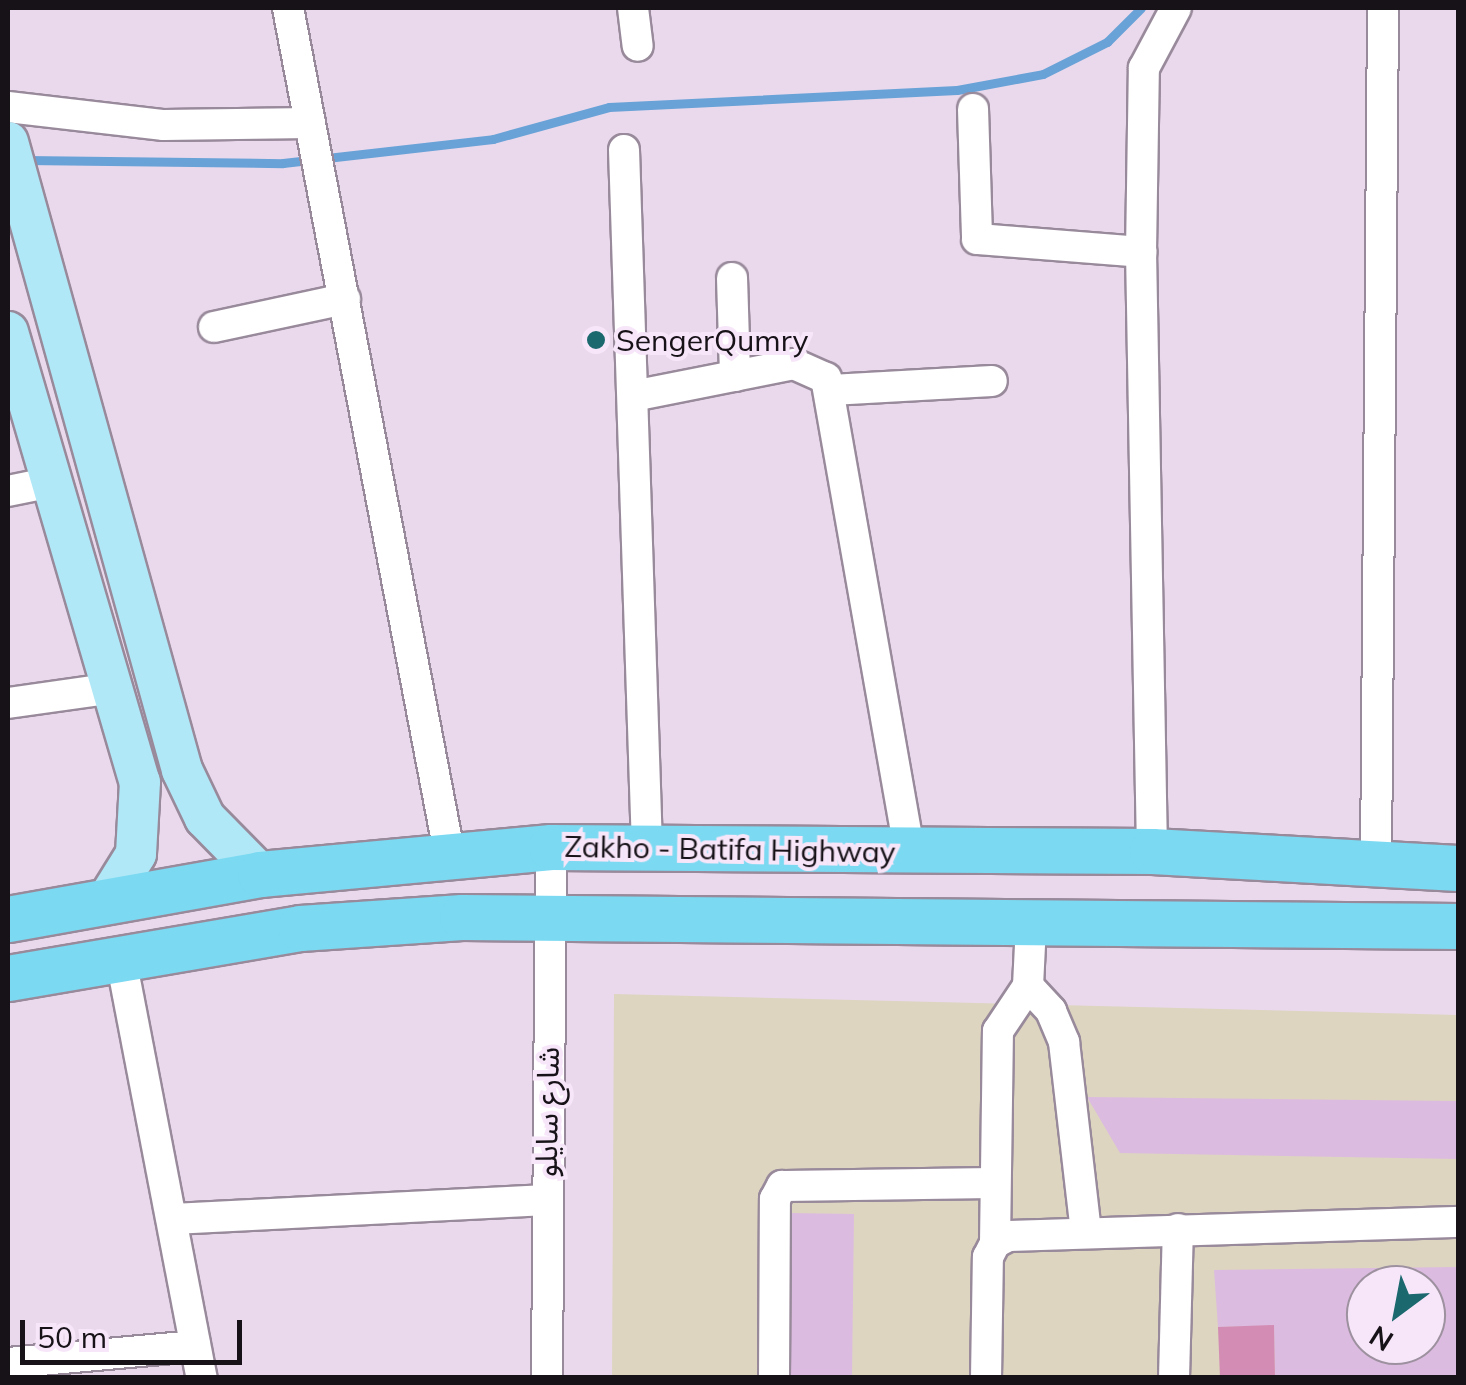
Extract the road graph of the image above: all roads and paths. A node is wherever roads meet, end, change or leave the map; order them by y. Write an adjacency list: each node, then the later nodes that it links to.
1 (288, 8): 8 (street)
2 (633, 8): 5 (street)
3 (1176, 8): 11 (street)
4 (1382, 8): 29 (street)
5 (638, 46)
6 (8, 108): 8 (street)
7 (973, 109): 11 (street)
8 (310, 123): 13 (street)
9 (8, 142): 31 (main road)
10 (624, 150): 19 (street)
11 (1141, 252): 27 (street)
12 (732, 278): 16 (street)
13 (345, 299): 14 (street); 28 (street)
14 (214, 326)
15 (8, 332): 20 (main road)
16 (735, 376): 18 (street); 19 (street)
17 (992, 381): 18 (street)
18 (831, 390): 26 (street)
19 (633, 396): 25 (street)
20 (52, 482): 21 (street); 22 (main road)
21 (8, 491)
22 (115, 688): 23 (street); 32 (main road)
23 (8, 703)
24 (551, 847): 25 (highway, Zakho - Batifa Highway); 28 (highway, Zakho - Batifa Highway); 33 (street, شارع سايلو)
25 (647, 848): 26 (highway, Zakho - Batifa Highway)
26 (909, 850): 27 (highway, Zakho - Batifa Highway)
27 (1152, 851): 29 (highway, Zakho - Batifa Highway)
28 (448, 852): 31 (highway, Zakho - Batifa Highway)
29 (1376, 863): 30 (highway, Zakho - Batifa Highway)
30 (1450, 864)
31 (260, 874): 32 (highway, Zakho - Batifa Highway)
32 (110, 896): 34 (highway, Zakho - Batifa Highway)
33 (549, 914): 35 (highway); 37 (highway); 41 (street, شارع سايلو)
34 (8, 919)
35 (1030, 925): 36 (highway); 39 (street)
36 (1454, 929)
37 (120, 954): 38 (highway); 42 (street)
38 (8, 978)
39 (1028, 986): 40 (street); 45 (street)
40 (995, 1183): 46 (street); 51 (street)
41 (547, 1200): 42 (street); 50 (street, شارع سايلو)
42 (174, 1219): 47 (street)
43 (1458, 1222): 44 (street)
44 (1178, 1229): 45 (street); 53 (street)
45 (1086, 1233): 46 (street)
46 (994, 1243): 52 (street)
47 (196, 1346): 48 (street); 49 (street)
48 (8, 1363)
49 (202, 1378)
50 (547, 1378)
51 (774, 1378)
52 (986, 1378)
53 (1174, 1378)

